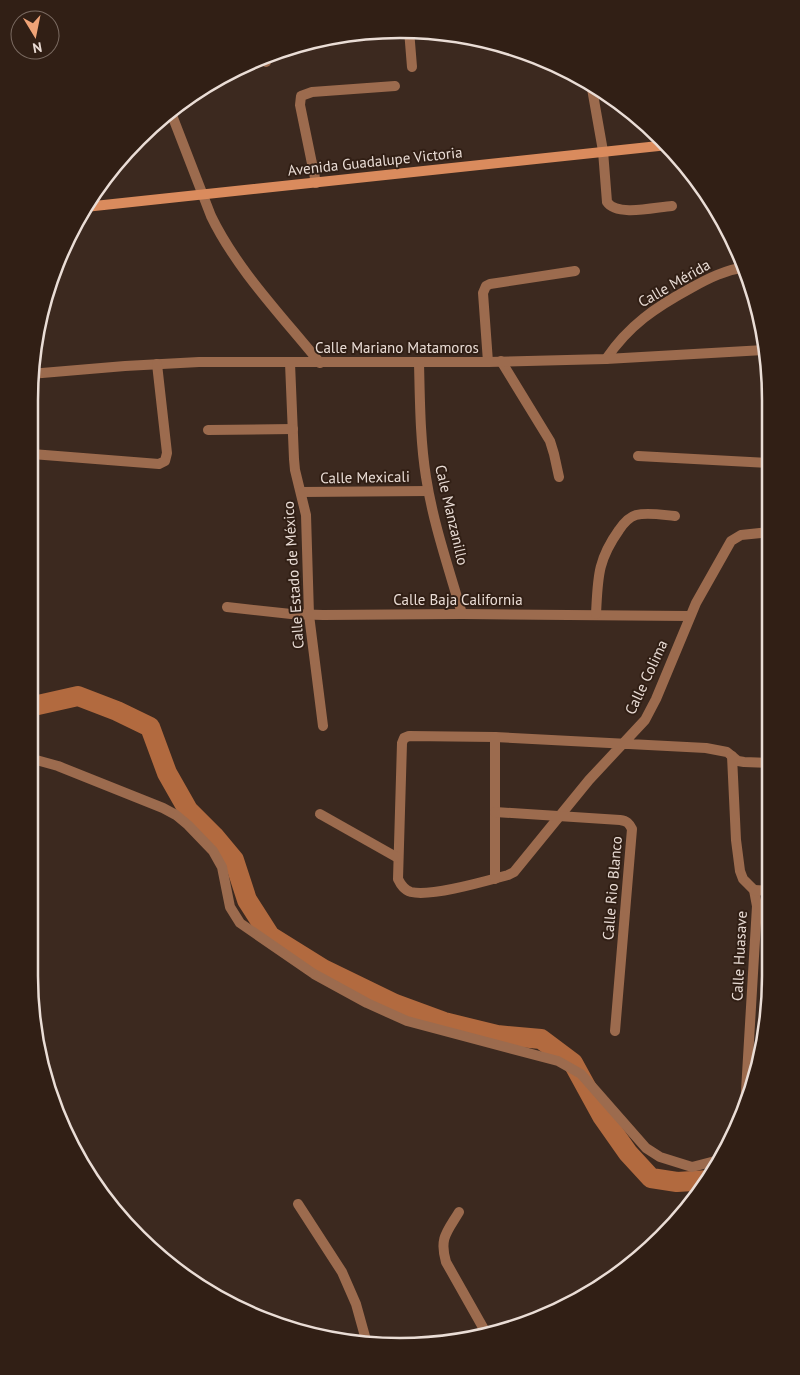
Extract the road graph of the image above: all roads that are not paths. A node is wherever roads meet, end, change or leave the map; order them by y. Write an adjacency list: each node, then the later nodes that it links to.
1 (410, 38): 2 (street)
2 (412, 66)
3 (395, 86): 8 (street)
4 (593, 94): 7 (street)
5 (173, 117): 9 (street)
6 (658, 146): 7 (main road, Avenida Guadalupe Victoria)
7 (603, 151): 8 (main road, Avenida Guadalupe Victoria); 11 (street)
8 (316, 183): 9 (main road, Avenida Guadalupe Victoria)
9 (203, 194): 10 (main road, Avenida Guadalupe Victoria); 19 (street)
10 (94, 206)
11 (672, 206)
12 (737, 268): 15 (street, Calle Mérida)
13 (575, 271): 16 (street)
14 (759, 350): 15 (street, Calle Mariano Matamoros)
15 (606, 359): 17 (street, Calle Mariano Matamoros)
16 (488, 362): 17 (street, Calle Mariano Matamoros); 20 (street, Calle Mariano Matamoros)
17 (501, 362): 28 (street)
18 (290, 363): 19 (street, Calle Mariano Matamoros); 21 (street, Calle Mariano Matamoros); 23 (street, Calle Estado de México)
19 (320, 363): 20 (street, Calle Mariano Matamoros)
20 (419, 363): 29 (street, Cale Manzanillo)
21 (157, 364): 22 (street, Calle Mariano Matamoros); 25 (street)
22 (38, 373)
23 (293, 429): 24 (street); 30 (street, Calle Estado de México)
24 (208, 430)
25 (38, 454)
26 (638, 456): 27 (street)
27 (762, 463)
28 (559, 477)
29 (428, 491): 30 (street, Calle Mexicali); 34 (street, Cale Manzanillo)
30 (302, 492): 36 (street, Calle Estado de México)
31 (675, 516): 35 (street)
32 (762, 533): 37 (street, Calle Colima)
33 (227, 607): 36 (street, Calle Baja California)
34 (462, 614): 35 (street, Calle Baja California); 36 (street, Calle Baja California)
35 (596, 614): 37 (street, Calle Baja California)
36 (309, 615): 38 (street, Calle Estado de México)
37 (690, 616): 40 (street, Calle Colima)
38 (323, 726)
39 (495, 737): 40 (street); 44 (street); 47 (street)
40 (624, 743): 41 (street); 46 (street, Calle Colima)
41 (732, 756): 43 (street); 49 (street, Calle Huasave)
42 (38, 761): 53 (street)
43 (762, 763)
44 (495, 812): 46 (street, Calle Rio Blanco); 48 (street)
45 (320, 814): 47 (street)
46 (561, 815): 48 (street, Calle Colima); 51 (street, Calle Rio Blanco)
47 (398, 858): 48 (street)
48 (495, 879)
49 (754, 890): 50 (street); 52 (street, Calle Huasave)
50 (762, 890)
51 (614, 1031)
52 (746, 1081)
53 (709, 1163)
54 (298, 1204): 57 (street)
55 (459, 1212): 56 (street)
56 (483, 1328)
57 (365, 1336)

